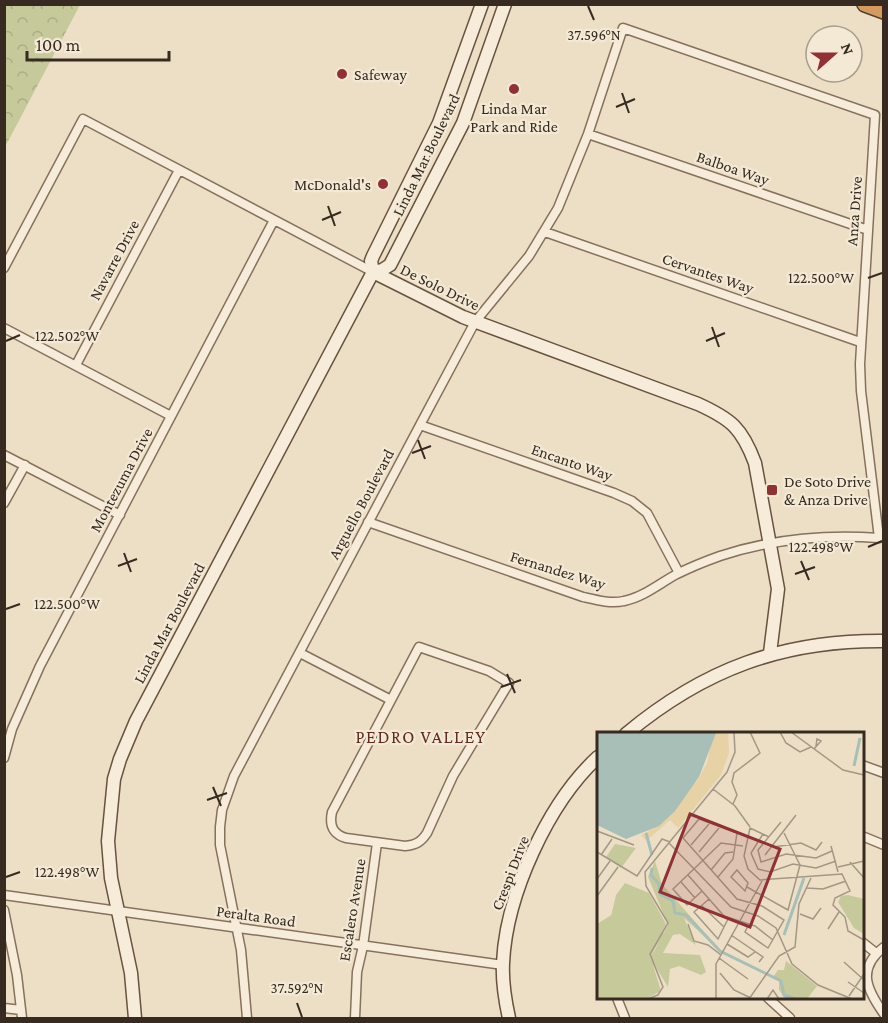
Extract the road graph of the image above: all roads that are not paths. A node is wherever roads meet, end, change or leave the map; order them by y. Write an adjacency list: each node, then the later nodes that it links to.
1 (482, 4): 12 (street, Linda Mar Boulevard)
2 (505, 4): 12 (street, Linda Mar Boulevard)
3 (866, 4): 4 (highway)
4 (884, 11)
5 (623, 28): 6 (street, Arguello Boulevard); 9 (street, Anza Drive)
6 (588, 134): 9 (street, Balboa Way); 10 (street, Arguello Boulevard)
7 (179, 170): 8 (street, De Solo Drive); 11 (street, De Solo Drive); 16 (street, Navarre Drive)
8 (274, 220): 12 (street, De Solo Drive); 17 (street, Montezuma Drive)
9 (868, 230): 15 (street, Anza Drive)
10 (545, 232): 13 (street, Arguello Boulevard); 15 (street, Cervantes Way)
11 (4, 268)
12 (373, 272): 13 (street, De Solo Drive); 40 (street, Linda Mar Boulevard)
13 (475, 322): 18 (street, Arguello Boulevard); 24 (street, De Solo Drive)
14 (4, 328): 16 (street)
15 (860, 342): 24 (street, Anza Drive)
16 (76, 365): 17 (street)
17 (171, 416): 22 (street, Montezuma Drive)
18 (420, 425): 23 (street, Arguello Boulevard); 25 (street, Encanto Way)
19 (4, 455): 20 (street)
20 (25, 465): 21 (street); 22 (street)
21 (4, 503)
22 (120, 515): 32 (street, Montezuma Drive)
23 (369, 522): 25 (street, Fernandez Way); 27 (street, Arguello Boulevard)
24 (771, 544): 25 (street, Fernandez Way); 28 (street, De Solo Drive)
25 (680, 573)
26 (884, 641): 28 (street)
27 (300, 653): 29 (street); 41 (street, Arguello Boulevard)
28 (770, 653): 30 (street)
29 (391, 700): 36 (street); 36 (street)
30 (629, 732)
31 (597, 758): 46 (street, Crespi Drive)
32 (4, 759)
33 (864, 766): 34 (street)
34 (884, 773)
35 (864, 837): 37 (street)
36 (377, 843): 43 (street, Escalero Avenue)
37 (884, 845)
38 (4, 895): 40 (street, Peralta Road)
39 (4, 910): 50 (street)
40 (119, 911): 41 (street, Peralta Road); 52 (street, Linda Mar Boulevard)
41 (238, 929): 43 (street, Peralta Road); 53 (street, Arguello Boulevard)
42 (864, 944): 45 (street)
43 (363, 946): 46 (street, Peralta Road); 54 (street, Escalero Avenue)
44 (884, 947): 45 (street)
45 (876, 953): 51 (street)
46 (503, 965): 55 (street, Crespi Drive)
47 (617, 999): 56 (street)
48 (769, 999): 57 (street)
49 (4, 1008): 50 (street)
50 (22, 1014)
51 (884, 1014)
52 (135, 1018)
53 (247, 1018)
54 (355, 1018)
55 (509, 1018)
56 (625, 1018)
57 (790, 1018)

